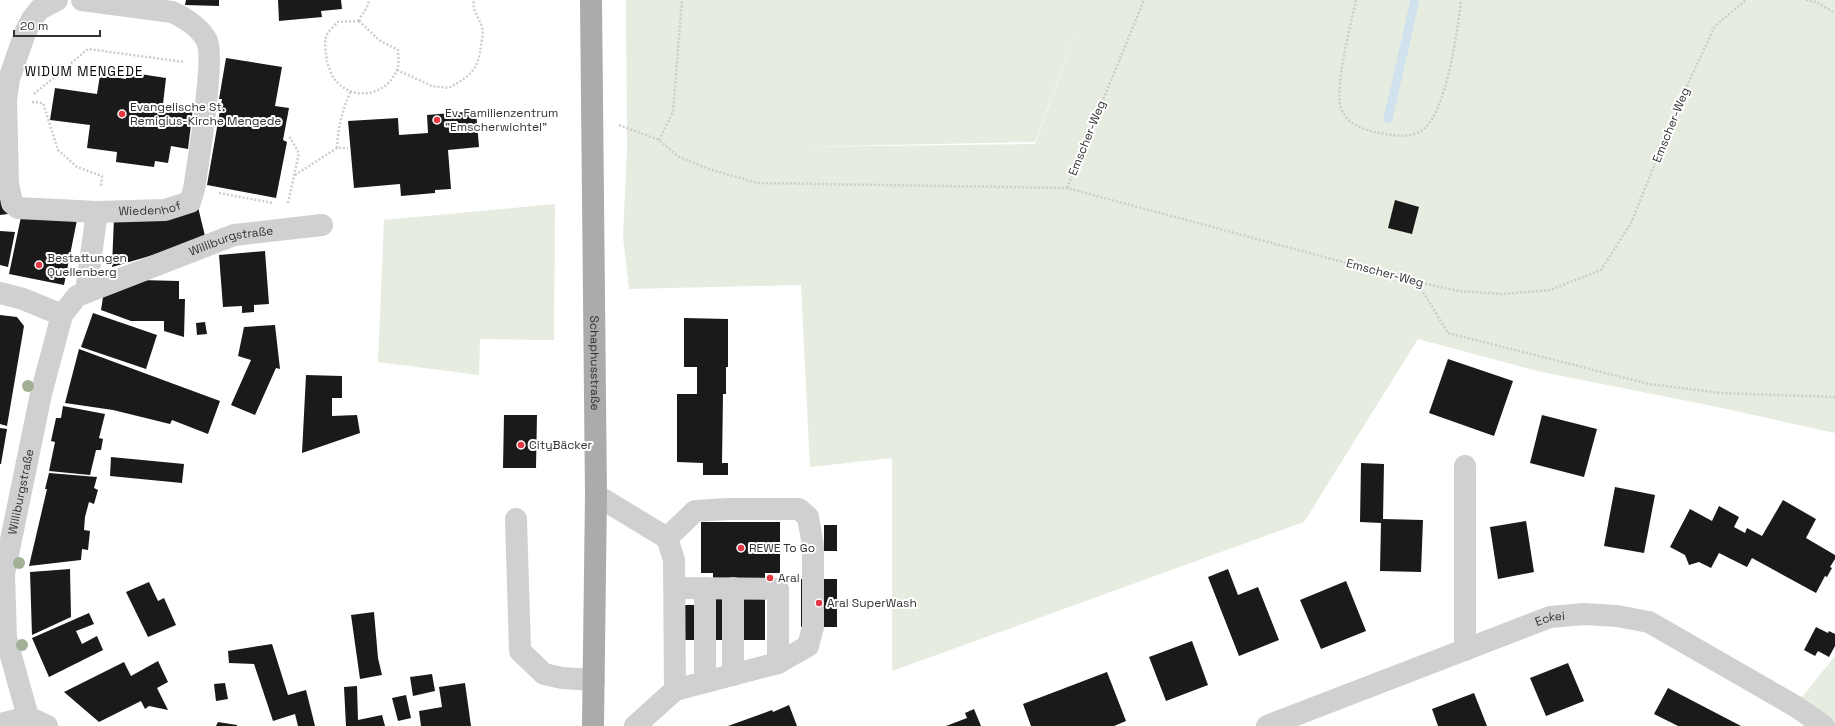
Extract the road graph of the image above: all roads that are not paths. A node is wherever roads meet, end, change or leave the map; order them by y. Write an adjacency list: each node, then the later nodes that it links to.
1 (57, 0): 4 (street, Wiedenhof)
2 (82, 0): 5 (street, Wiedenhof)
3 (592, 0): 11 (main road, Schaphusstraße)
4 (10, 100): 5 (street, Wiedenhof)
5 (97, 212): 7 (street)
6 (322, 225): 7 (street, Williburgstraße)
7 (86, 292): 9 (street, Williburgstraße)
8 (0, 293): 9 (street)
9 (62, 315): 23 (street, Williburgstraße)
10 (1465, 466): 17 (street)
11 (596, 495): 13 (street); 20 (main road, Schaphusstraße)
12 (516, 519): 20 (street)
13 (667, 538): 14 (street); 18 (street)
14 (675, 588): 15 (street); 22 (street)
15 (705, 588): 16 (street); 21 (street)
16 (733, 588): 18 (street); 19 (street)
17 (1465, 650): 27 (street, Eckei); 28 (street, Eckei)
18 (778, 663): 19 (street)
19 (733, 675): 21 (street)
20 (594, 680): 25 (main road, Schaphusstraße)
21 (705, 682): 22 (street)
22 (675, 690): 26 (street)
23 (37, 721): 24 (street)
24 (0, 724)
25 (593, 726)
26 (636, 726)
27 (1267, 726)
28 (1824, 726)

